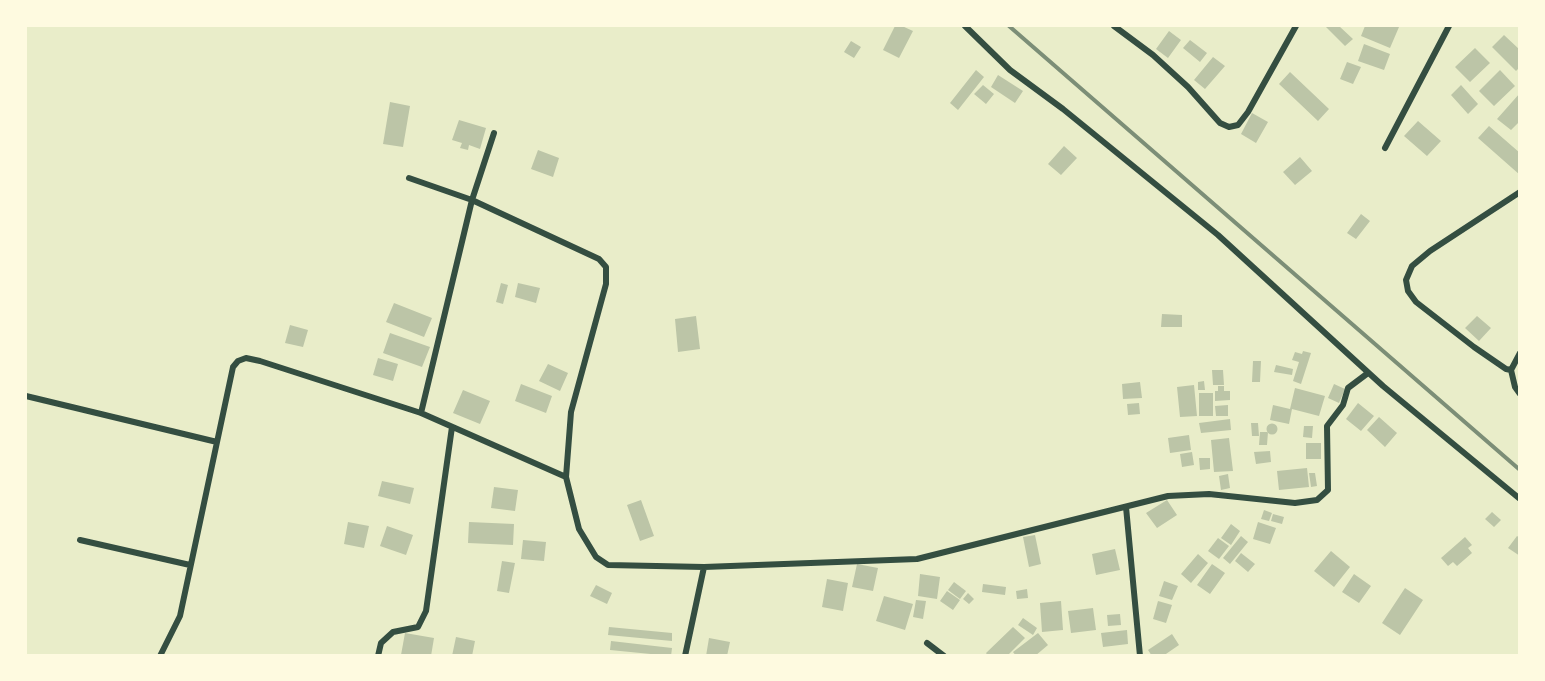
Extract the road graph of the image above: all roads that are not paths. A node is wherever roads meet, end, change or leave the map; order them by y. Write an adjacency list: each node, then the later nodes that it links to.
1 (965, 26): 12 (street)
2 (1114, 26): 3 (street)
3 (1296, 26)
4 (1449, 26): 6 (street)
5 (494, 133): 9 (street)
6 (1385, 148)
7 (409, 178): 9 (street)
8 (1520, 192): 11 (street)
9 (472, 200): 15 (street); 18 (street)
10 (1520, 353): 11 (street)
11 (1511, 370): 13 (street)
12 (1368, 373): 19 (street); 20 (street)
13 (1520, 394)
14 (26, 396): 17 (street)
15 (421, 413): 16 (street); 17 (street)
16 (452, 427): 18 (street); 26 (street)
17 (217, 442): 22 (street)
18 (566, 477): 23 (street)
19 (1520, 499)
20 (1126, 507): 23 (street); 29 (street)
21 (80, 540): 22 (street)
22 (190, 565): 25 (street)
23 (704, 567): 27 (street)
24 (927, 643): 28 (street)
25 (160, 656)
26 (378, 656)
27 (685, 656)
28 (944, 656)
29 (1140, 656)

